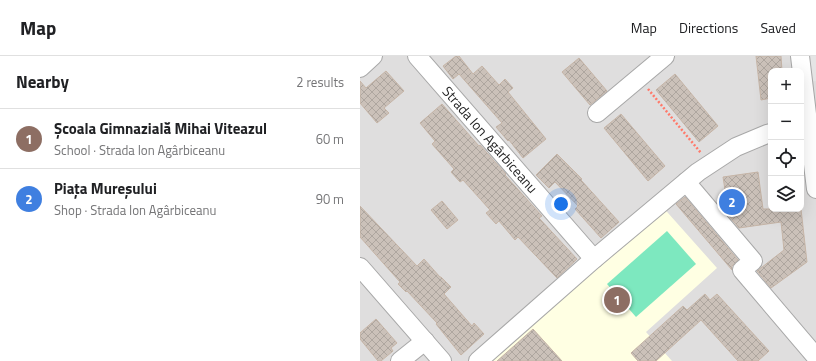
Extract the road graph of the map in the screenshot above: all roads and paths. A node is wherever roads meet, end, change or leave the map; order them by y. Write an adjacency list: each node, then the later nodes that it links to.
1 (373, 56): 5 (street)
2 (417, 56): 14 (street, Strada Ion Agârbiceanu)
3 (665, 56): 6 (street)
4 (800, 56): 7 (street)
5 (360, 68)
6 (639, 78): 8 (street); 11 (path)
7 (809, 82): 9 (street)
8 (597, 112)
9 (805, 129): 13 (street)
10 (768, 134): 11 (street)
11 (710, 164): 12 (street)
12 (686, 182): 14 (street); 17 (street)
13 (816, 189)
14 (594, 259): 20 (street)
15 (360, 267): 16 (street)
16 (425, 341): 18 (street); 19 (street)
17 (816, 357)
18 (400, 361)
19 (442, 361)
20 (478, 361)

